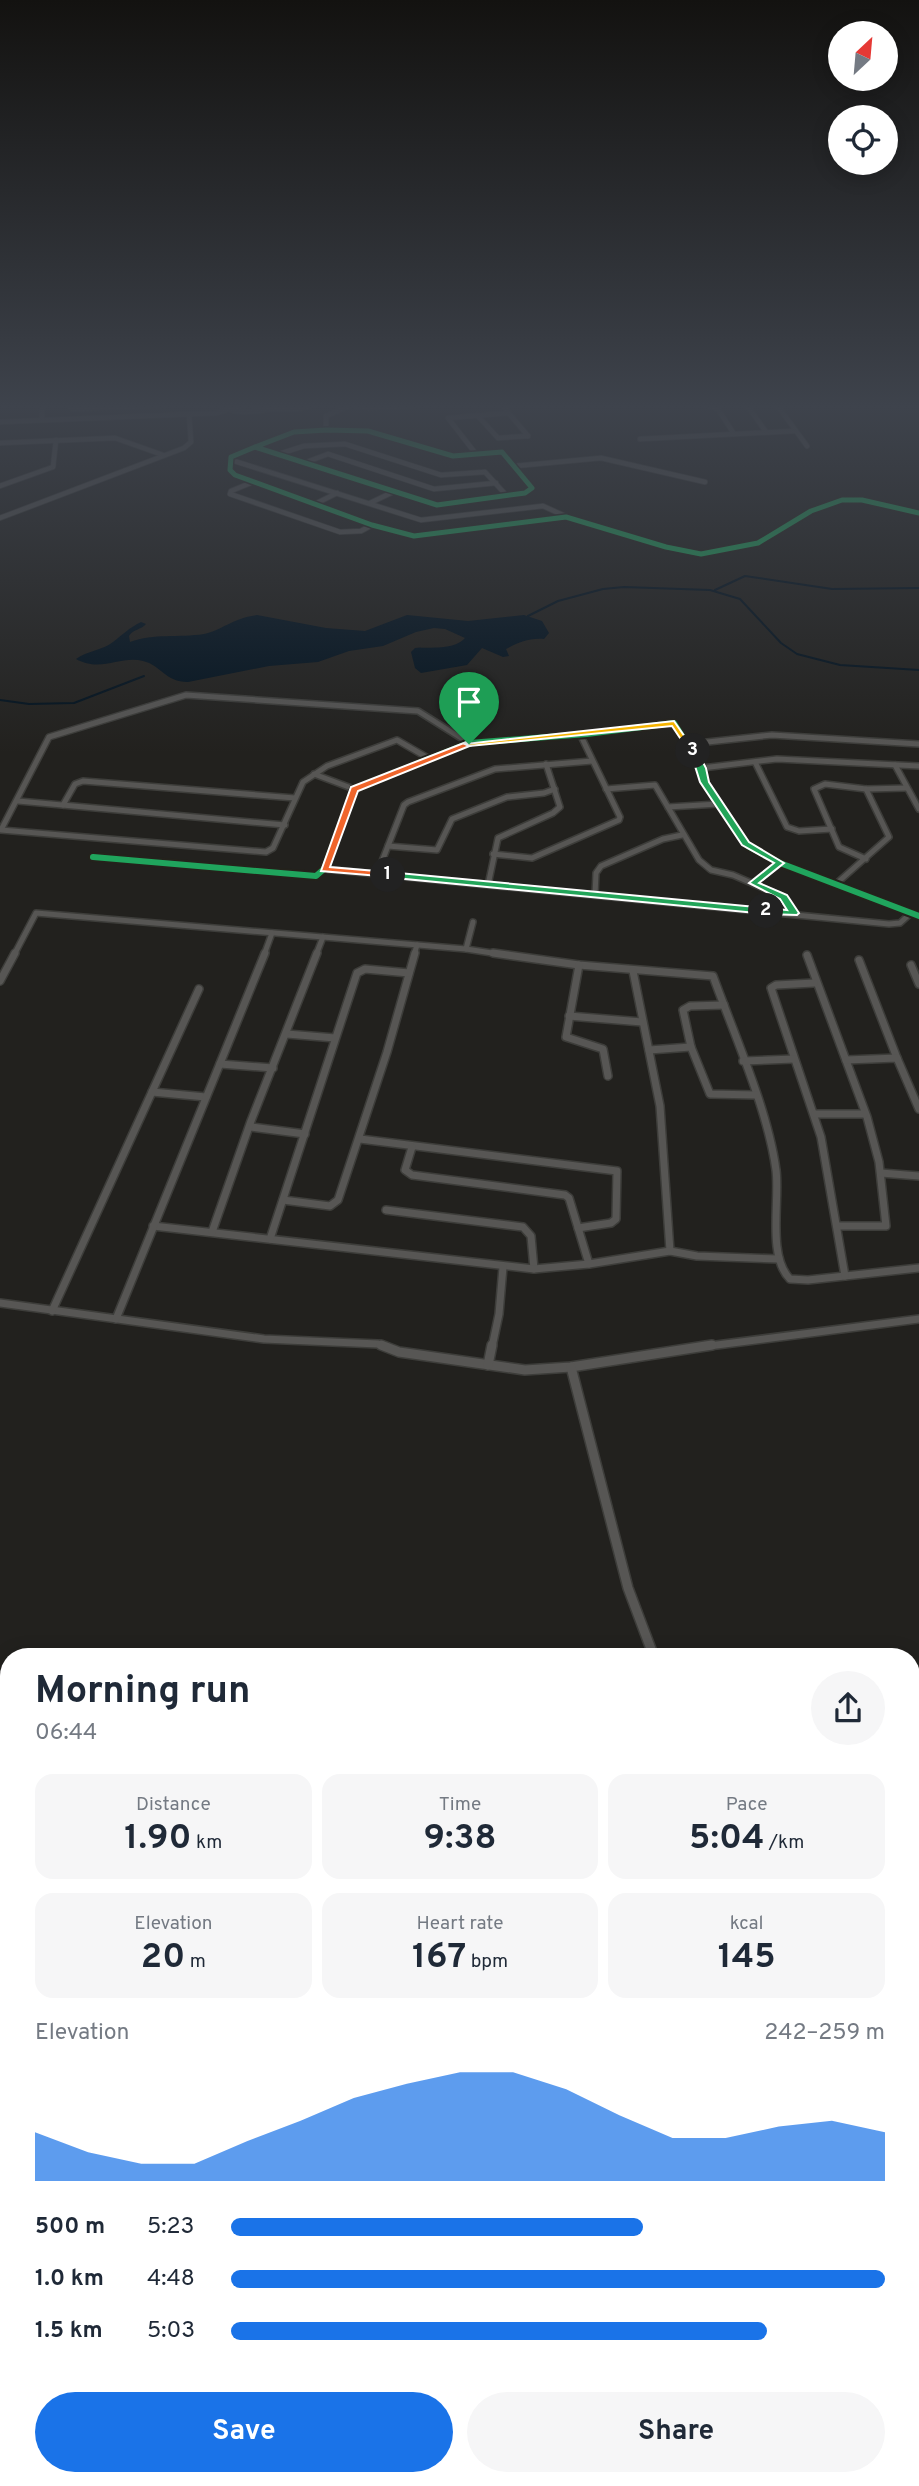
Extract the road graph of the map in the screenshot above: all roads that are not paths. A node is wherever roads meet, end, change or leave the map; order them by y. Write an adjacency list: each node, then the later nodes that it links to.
1 (310, 521): 7 (street)
2 (361, 521): 7 (street)
3 (461, 521): 8 (street)
4 (535, 521): 8 (street)
5 (579, 521): 6 (street)
6 (796, 521)
7 (372, 525): 8 (street)
8 (467, 530)
9 (580, 734): 10 (street); 11 (street); 14 (street)
10 (469, 744): 13 (street); 27 (street)
11 (689, 744): 12 (street); 19 (street)
12 (919, 744)
13 (428, 758): 20 (street); 22 (street)
14 (592, 761): 16 (street); 24 (street)
15 (755, 762): 17 (street); 19 (street); 34 (street)
16 (546, 764): 23 (street); 36 (street)
17 (895, 765): 18 (street); 21 (street)
18 (919, 766)
19 (702, 768): 28 (street)
20 (314, 774): 22 (street); 26 (street)
21 (907, 788): 25 (street); 31 (street)
22 (354, 789): 41 (street)
23 (555, 789): 36 (street); 37 (street)
24 (606, 789): 30 (street); 37 (street)
25 (866, 789): 34 (street); 39 (street)
26 (295, 798): 29 (street); 32 (street)
27 (18, 801): 29 (street); 33 (street)
28 (718, 804): 30 (street); 40 (street)
29 (63, 805): 32 (street)
30 (668, 807): 35 (street)
31 (919, 809)
32 (285, 825): 33 (street)
33 (1, 829)
34 (832, 829): 39 (street)
35 (682, 835): 43 (street); 46 (street)
36 (388, 846): 42 (street)
37 (494, 854): 45 (street)
38 (93, 857): 41 (street)
39 (866, 859): 44 (street)
40 (780, 863): 43 (street); 44 (street)
41 (324, 869): 42 (street)
42 (377, 874): 45 (street)
43 (753, 883): 47 (street)
44 (837, 883): 48 (street)
45 (488, 885): 46 (street)
46 (595, 895): 47 (street)
47 (794, 913): 48 (street)
48 (911, 913): 49 (street)
49 (919, 916)
50 (473, 922): 54 (street)
51 (272, 933): 52 (street); 61 (street); 76 (street)
52 (323, 937): 53 (street); 68 (street)
53 (417, 945): 54 (street); 60 (street)
54 (466, 949): 57 (street)
55 (807, 955): 62 (street)
56 (859, 960): 72 (street)
57 (579, 965): 59 (street); 66 (street)
58 (911, 965): 63 (street)
59 (633, 971): 65 (street); 67 (street)
60 (408, 973): 69 (street); 87 (street)
61 (0, 981)
62 (814, 983): 73 (street); 74 (street)
63 (919, 984)
64 (199, 989): 79 (street)
65 (724, 1005): 70 (street); 75 (street)
66 (569, 1016): 67 (street); 78 (street)
67 (642, 1022): 71 (street)
68 (287, 1034): 69 (street); 77 (street)
69 (335, 1038): 86 (street)
70 (691, 1047): 71 (street); 80 (street)
71 (649, 1050): 98 (street)
72 (897, 1058): 74 (street); 82 (street)
73 (794, 1059): 75 (street); 83 (street)
74 (846, 1060): 84 (street)
75 (743, 1061): 80 (street)
76 (220, 1064): 77 (street); 81 (street)
77 (273, 1068): 85 (street)
78 (608, 1076)
79 (152, 1092): 81 (street); 106 (street)
80 (757, 1095): 99 (street)
81 (206, 1097): 93 (street)
82 (918, 1107)
83 (815, 1114): 84 (street); 94 (street)
84 (864, 1114): 89 (street)
85 (251, 1127): 86 (street); 96 (street)
86 (305, 1134): 91 (street)
87 (360, 1139): 88 (street); 91 (street)
88 (412, 1147): 95 (street); 95 (street)
89 (881, 1173): 90 (street); 94 (street)
90 (919, 1176)
91 (283, 1200): 97 (street)
92 (386, 1210): 103 (street)
93 (153, 1226): 96 (street); 107 (street)
94 (838, 1226): 104 (street)
95 (578, 1228): 100 (street)
96 (212, 1232): 97 (street)
97 (270, 1240): 101 (street)
98 (670, 1251): 99 (street); 100 (street)
99 (779, 1259): 104 (street)
100 (589, 1264): 103 (street)
101 (503, 1267): 103 (street); 109 (street)
102 (919, 1268): 104 (street)
103 (534, 1269)
104 (845, 1276)
105 (0, 1303): 106 (street)
106 (52, 1311): 107 (street)
107 (116, 1319): 109 (street)
108 (919, 1319): 110 (street)
109 (488, 1366): 110 (street)
110 (571, 1367): 111 (street)
111 (651, 1648)

